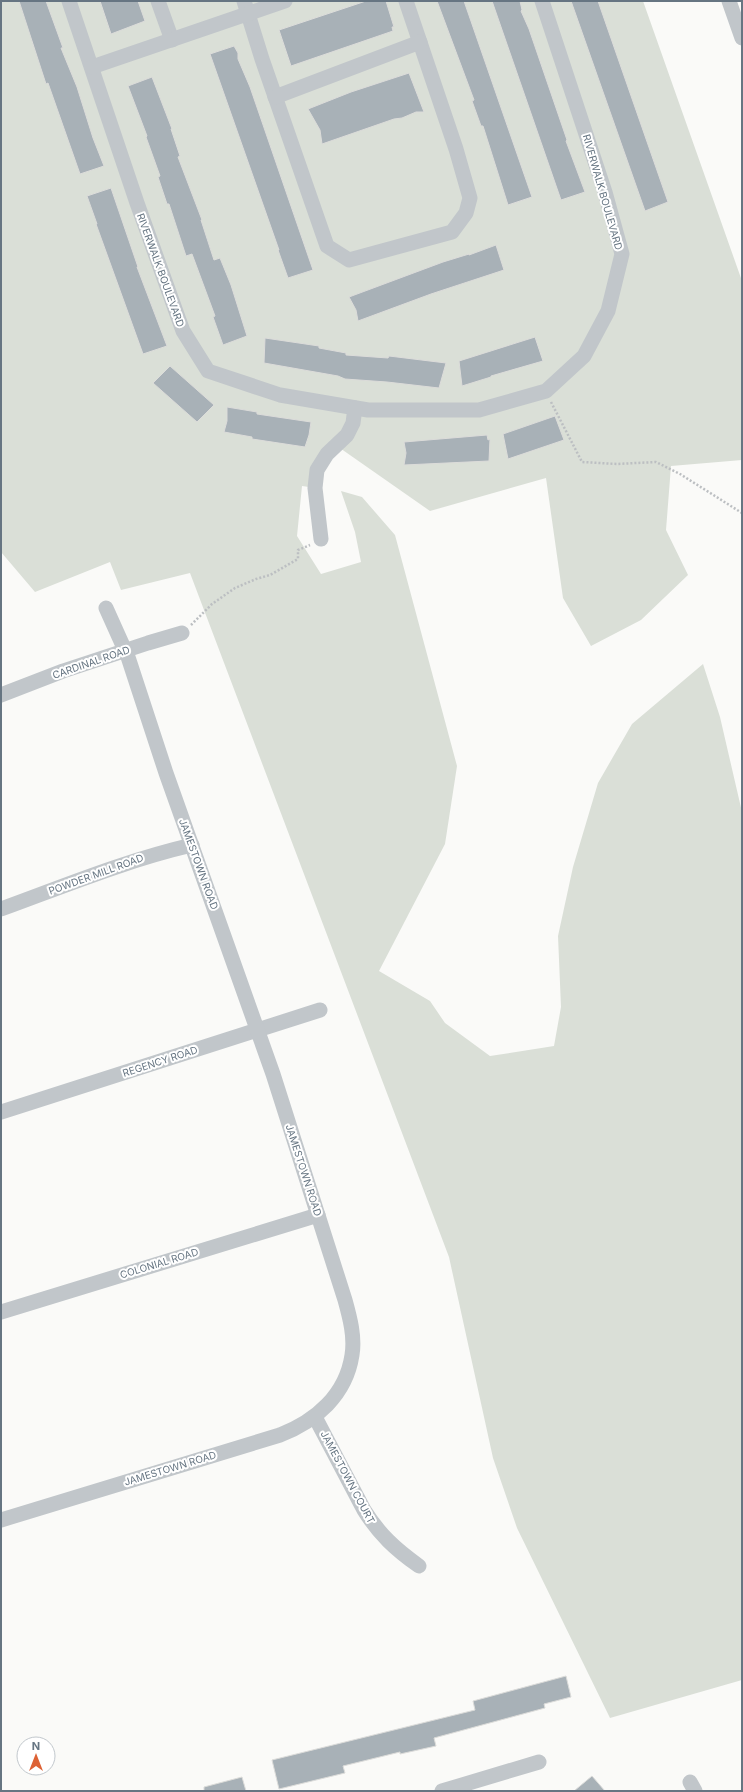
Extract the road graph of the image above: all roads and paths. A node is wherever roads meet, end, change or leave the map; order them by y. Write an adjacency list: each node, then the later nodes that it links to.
1 (69, 1): 11 (street, RIVERWALK BOULEVARD)
2 (158, 1): 9 (street)
3 (285, 1): 7 (street)
4 (406, 1): 10 (street)
5 (542, 1): 13 (street, RIVERWALK BOULEVARD)
6 (730, 1): 8 (street)
7 (246, 8): 9 (street); 12 (street)
8 (742, 38)
9 (172, 40): 11 (street)
10 (420, 42): 12 (street); 12 (street)
11 (92, 67): 14 (street, RIVERWALK BOULEVARD)
12 (275, 97)
13 (546, 391): 14 (street, RIVERWALK BOULEVARD); 15 (path)
14 (355, 408): 16 (street)
15 (742, 513)
16 (321, 539): 18 (path)
17 (106, 608): 19 (street, JAMESTOWN ROAD)
18 (182, 633): 19 (street, CARDINAL ROAD)
19 (125, 651): 20 (street, CARDINAL ROAD); 21 (street, JAMESTOWN ROAD)
20 (1, 695)
21 (192, 845): 22 (street, POWDER MILL ROAD); 24 (street, JAMESTOWN ROAD)
22 (1, 908)
23 (320, 1010): 24 (street, REGENCY ROAD)
24 (257, 1029): 25 (street, REGENCY ROAD); 26 (street, JAMESTOWN ROAD)
25 (1, 1112)
26 (318, 1215): 27 (street, COLONIAL ROAD); 28 (street, JAMESTOWN ROAD)
27 (1, 1312)
28 (316, 1417): 29 (street, JAMESTOWN ROAD); 30 (street, JAMESTOWN COURT)
29 (1, 1520)
30 (419, 1566)
31 (539, 1762): 32 (street)
32 (474, 1786): 33 (street)
33 (442, 1791)

